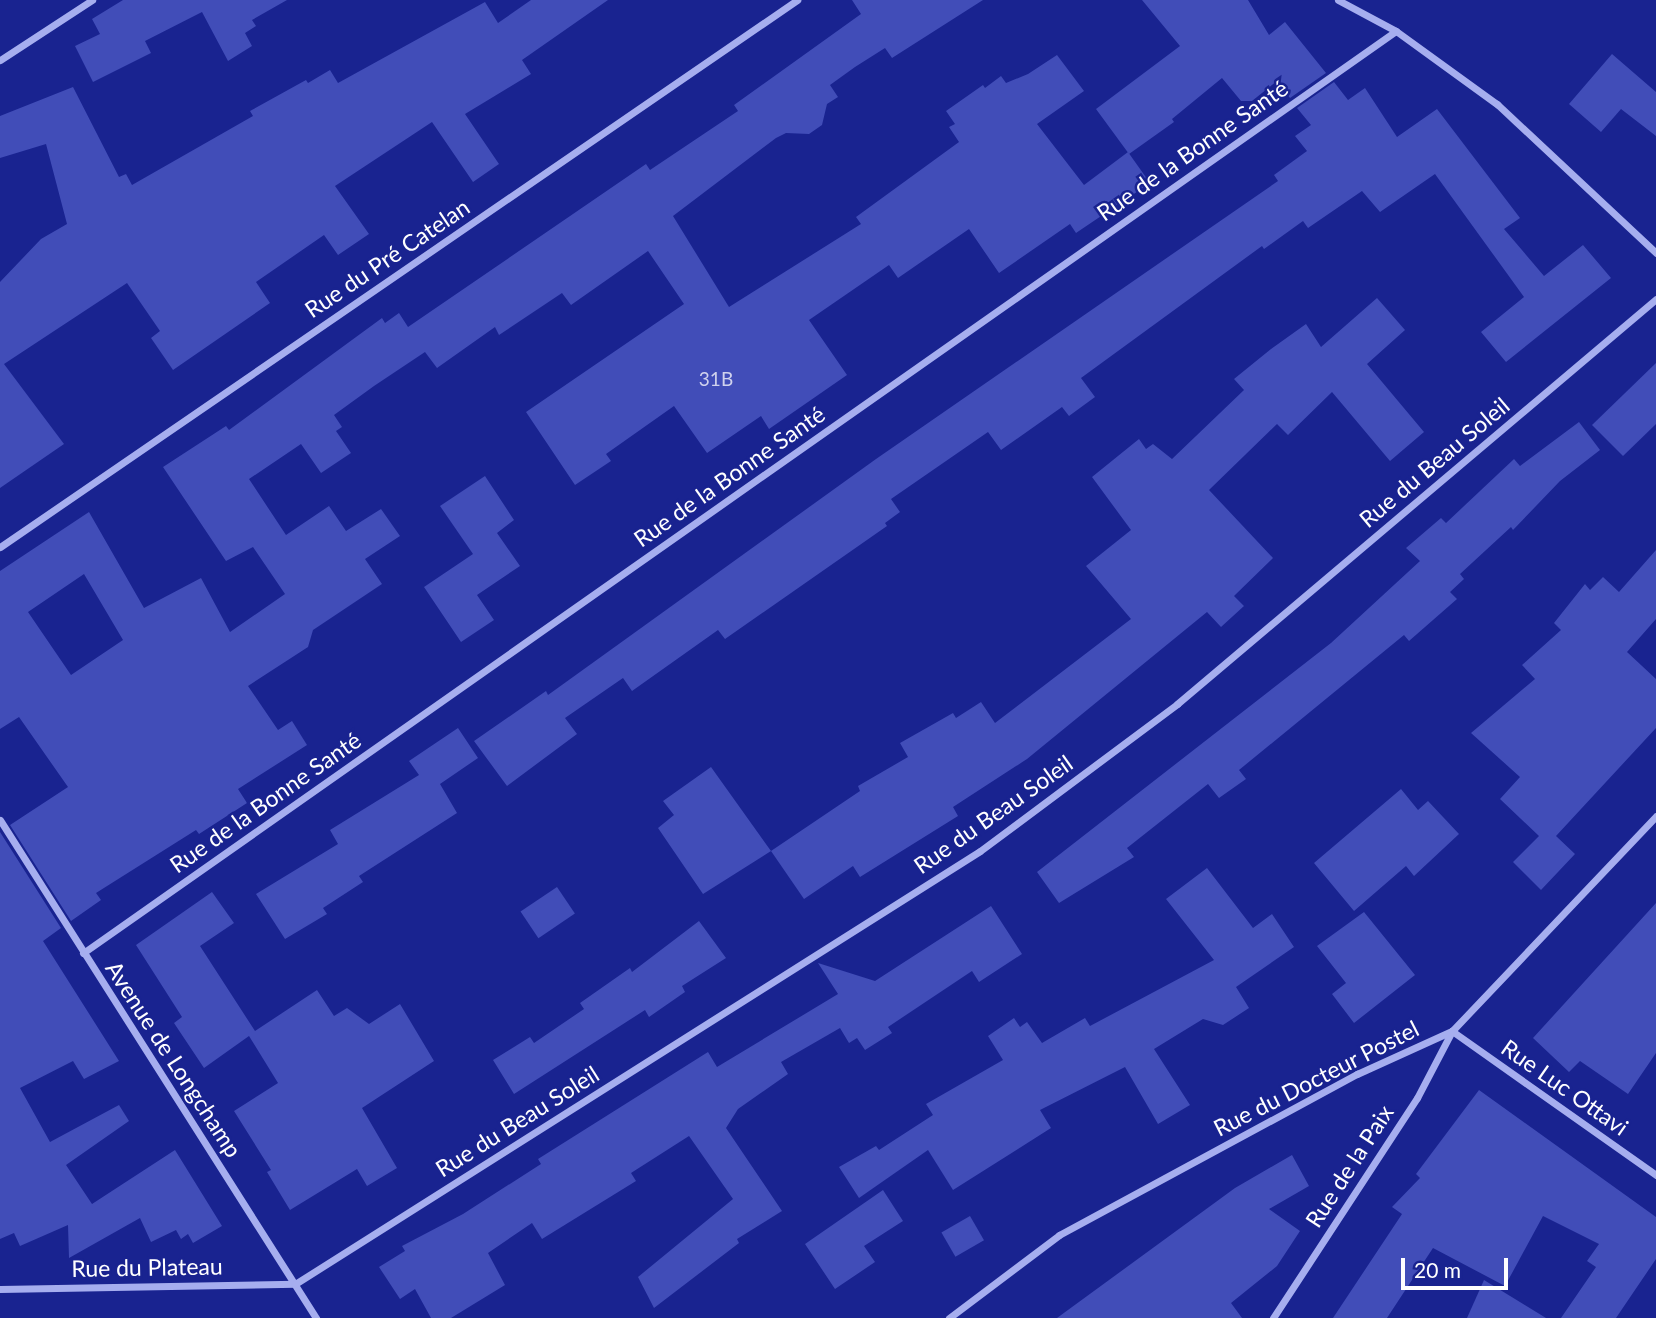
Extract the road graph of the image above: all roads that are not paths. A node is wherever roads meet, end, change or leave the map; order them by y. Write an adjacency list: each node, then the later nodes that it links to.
1 (92, 0): 5 (street)
2 (797, 0): 8 (street, Rue du Pré Catelan)
3 (1338, 0): 4 (street)
4 (1396, 31): 6 (street); 11 (street, Rue de la Bonne Santé)
5 (0, 60)
6 (1656, 253)
7 (1656, 299): 14 (street, Rue du Beau Soleil)
8 (0, 547)
9 (1656, 816): 12 (street, Rue du Docteur Postel)
10 (0, 820): 11 (street, Avenue de Longchamp)
11 (83, 953): 14 (street, Avenue de Longchamp)
12 (1452, 1031): 13 (street, Rue Luc Ottavi); 17 (street, Rue du Docteur Postel); 18 (street, Rue de la Paix)
13 (1656, 1175)
14 (295, 1284): 15 (street, Rue du Plateau); 16 (street, Avenue de Longchamp)
15 (0, 1289)
16 (316, 1318)
17 (949, 1318)
18 (1273, 1318)

